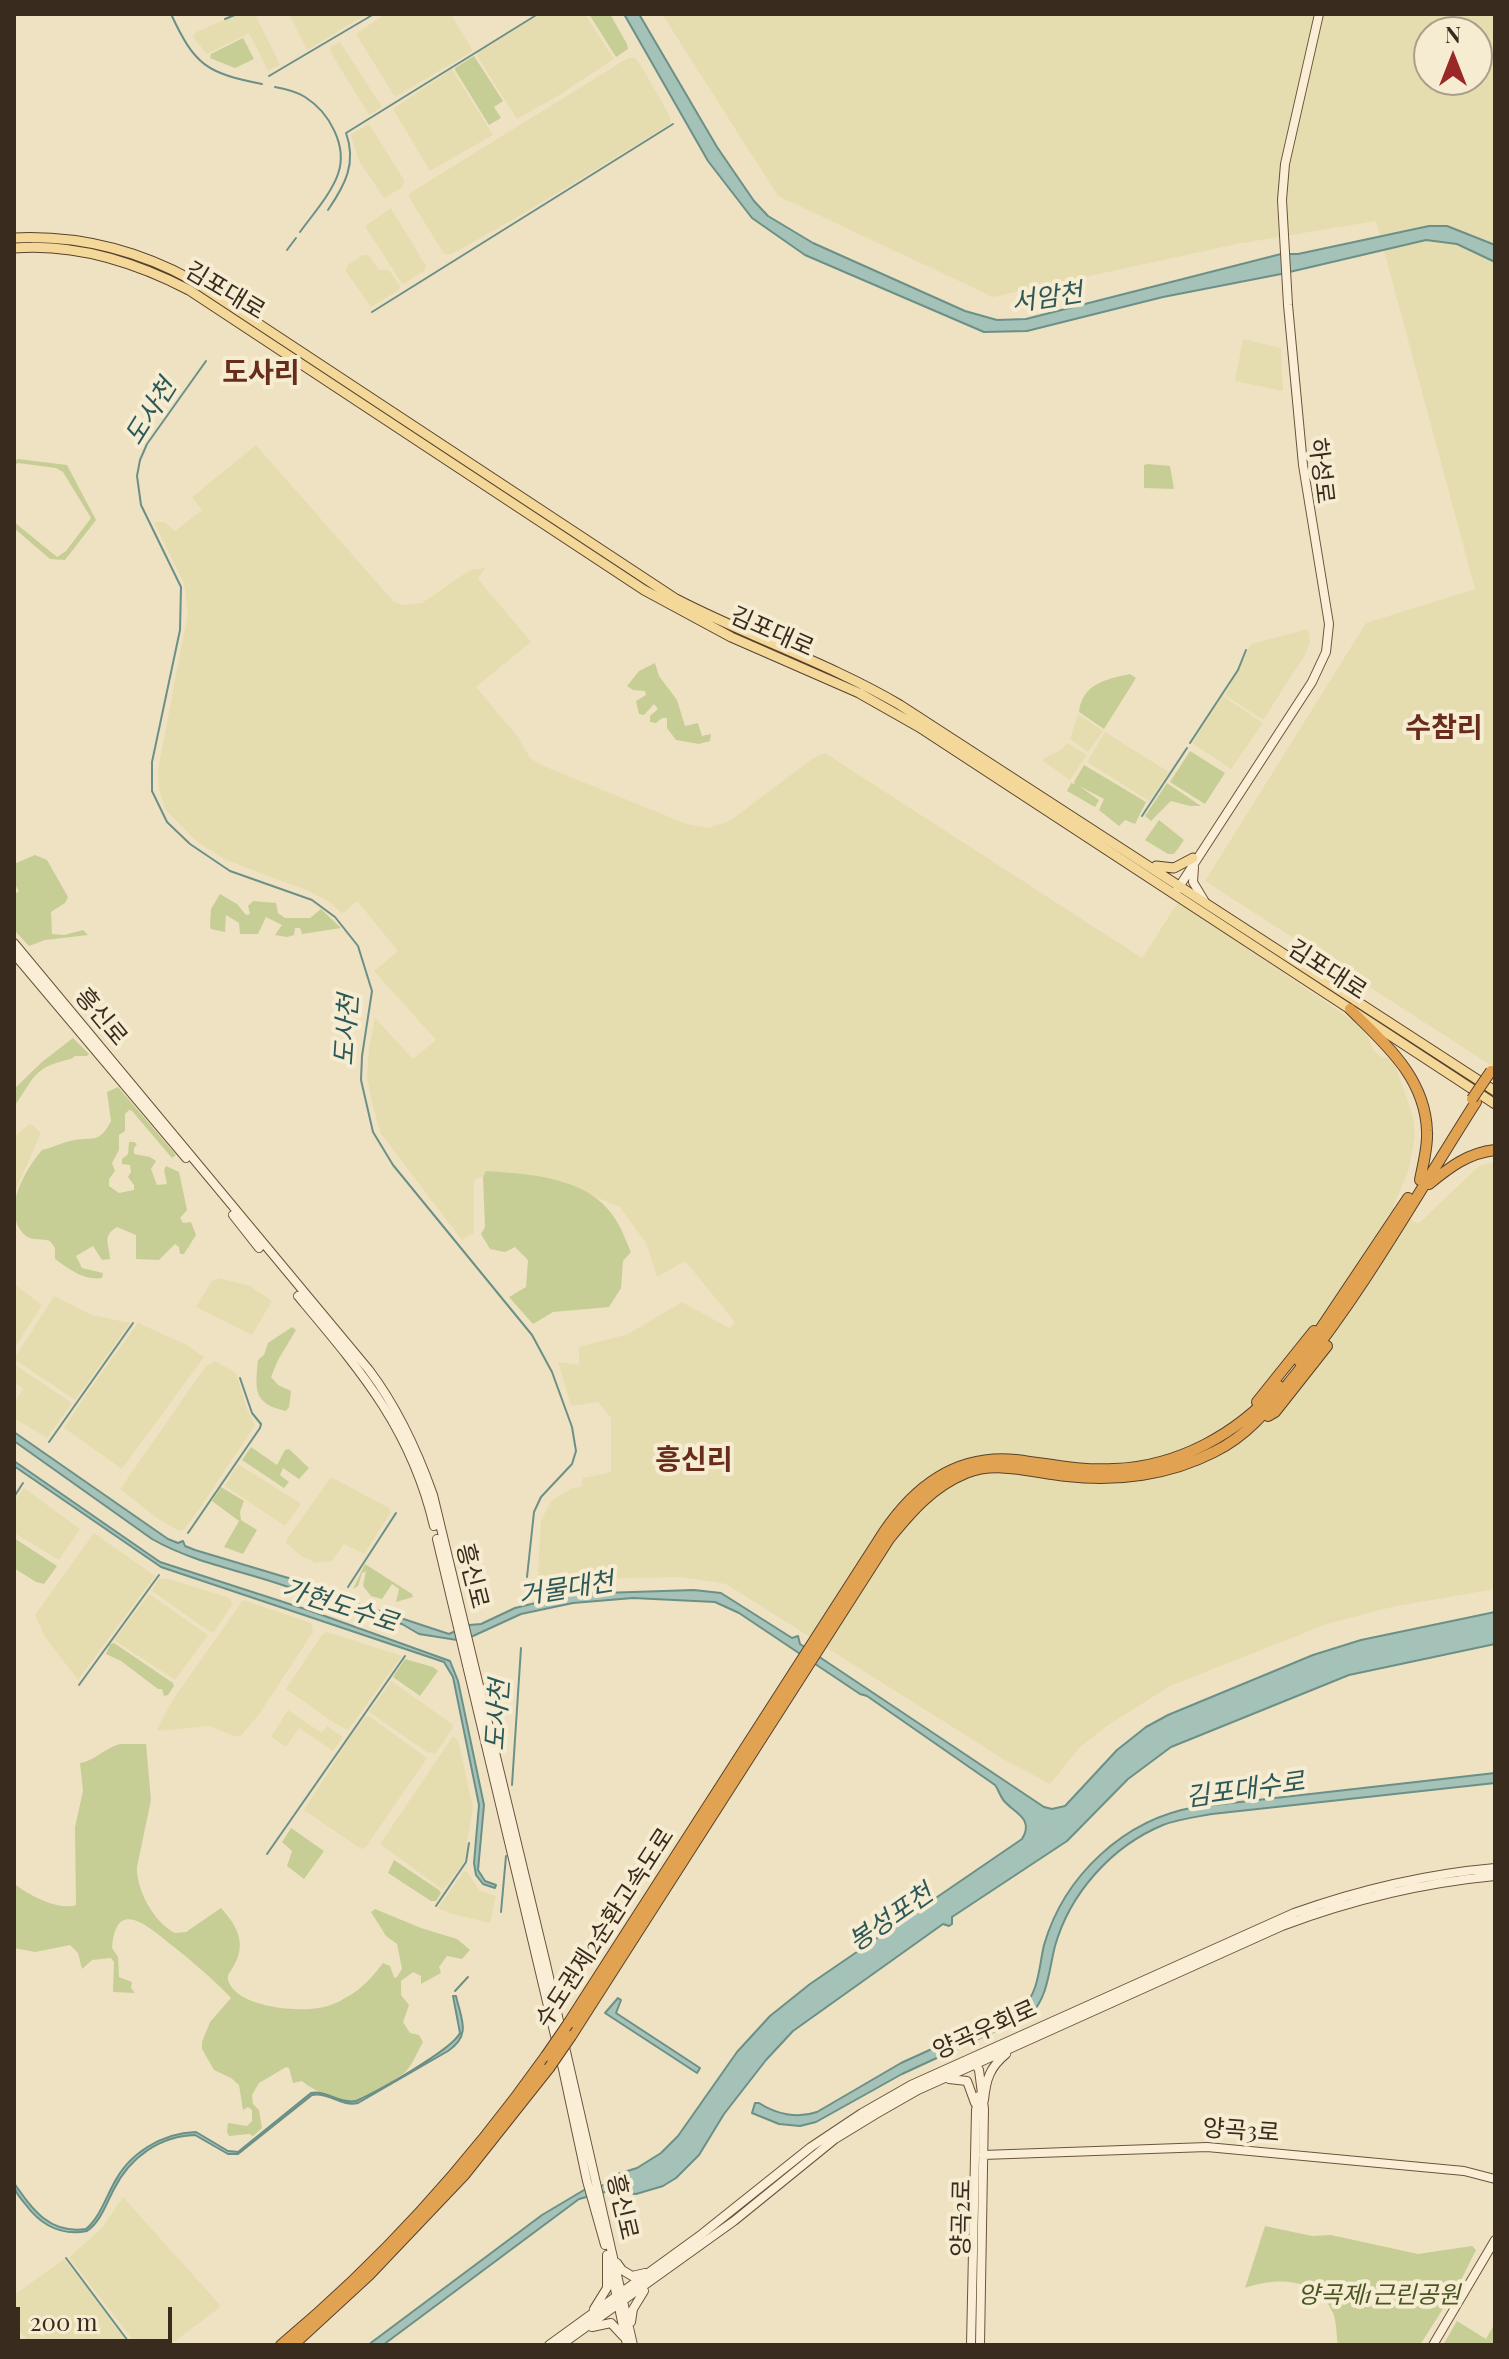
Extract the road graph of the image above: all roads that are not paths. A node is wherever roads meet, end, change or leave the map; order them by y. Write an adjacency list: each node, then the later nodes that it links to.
1 (1317, 14): 4 (main road, 하성로)
2 (14, 238): 5 (main road, 김포대로)
3 (14, 248): 6 (main road, 김포대로)
4 (1194, 859): 5 (main road); 6 (main road, 하성로); 7 (main road)
5 (1140, 860): 6 (main road, 김포대로)
6 (1175, 889): 7 (main road, 김포대로); 10 (main road, 김포대로)
7 (1205, 903): 12 (main road, 김포대로)
8 (14, 943): 17 (main road, 흥신로)
9 (14, 954): 17 (main road, 흥신로)
10 (1350, 1009): 13 (main road, 김포대로); 15 (highway)
11 (1494, 1071): 15 (highway, bridge)
12 (1495, 1091)
13 (1495, 1104)
14 (1495, 1150): 15 (highway)
15 (1420, 1185): 16 (highway)
16 (1331, 1323): 18 (highway, 수도권제2순환고속도로); 18 (highway, 수도권제2순환고속도로)
17 (460, 1623): 29 (main road, 흥신로)
18 (820, 1638): 19 (highway, 수도권제2순환고속도로)
19 (801, 1669): 35 (highway, 수도권제2순환고속도로, bridge); 35 (highway, 수도권제2순환고속도로, bridge)
20 (1495, 1868): 23 (main road, 양곡우회로)
21 (1495, 1876): 22 (main road, 양곡우회로)
22 (1030, 2039): 23 (main road, 양곡우회로); 25 (main road)
23 (974, 2062): 24 (main road, 양곡우회로); 25 (main road, 양곡2로); 30 (main road, 양곡우회로)
24 (937, 2082): 25 (main road); 30 (main road, 양곡우회로)
25 (980, 2110): 26 (main road, 양곡2로); 38 (main road, 양곡2로)
26 (983, 2155): 27 (main road, 양곡3로); 39 (main road, 양곡2로)
27 (1495, 2179)
28 (1495, 2240): 40 (main road)
29 (610, 2255): 30 (main road); 31 (main road, 흥신로); 32 (main road)
30 (654, 2275): 31 (main road, 양곡우회로); 34 (main road)
31 (620, 2300): 32 (main road, 양곡우회로); 33 (main road, 양곡우회로); 34 (main road, 흥신로)
32 (582, 2321): 36 (main road, 양곡우회로)
33 (580, 2332): 34 (main road); 37 (main road, 양곡우회로)
34 (629, 2342)
35 (286, 2344)
36 (549, 2345)
37 (561, 2345)
38 (971, 2345)
39 (980, 2345)
40 (1433, 2345)

